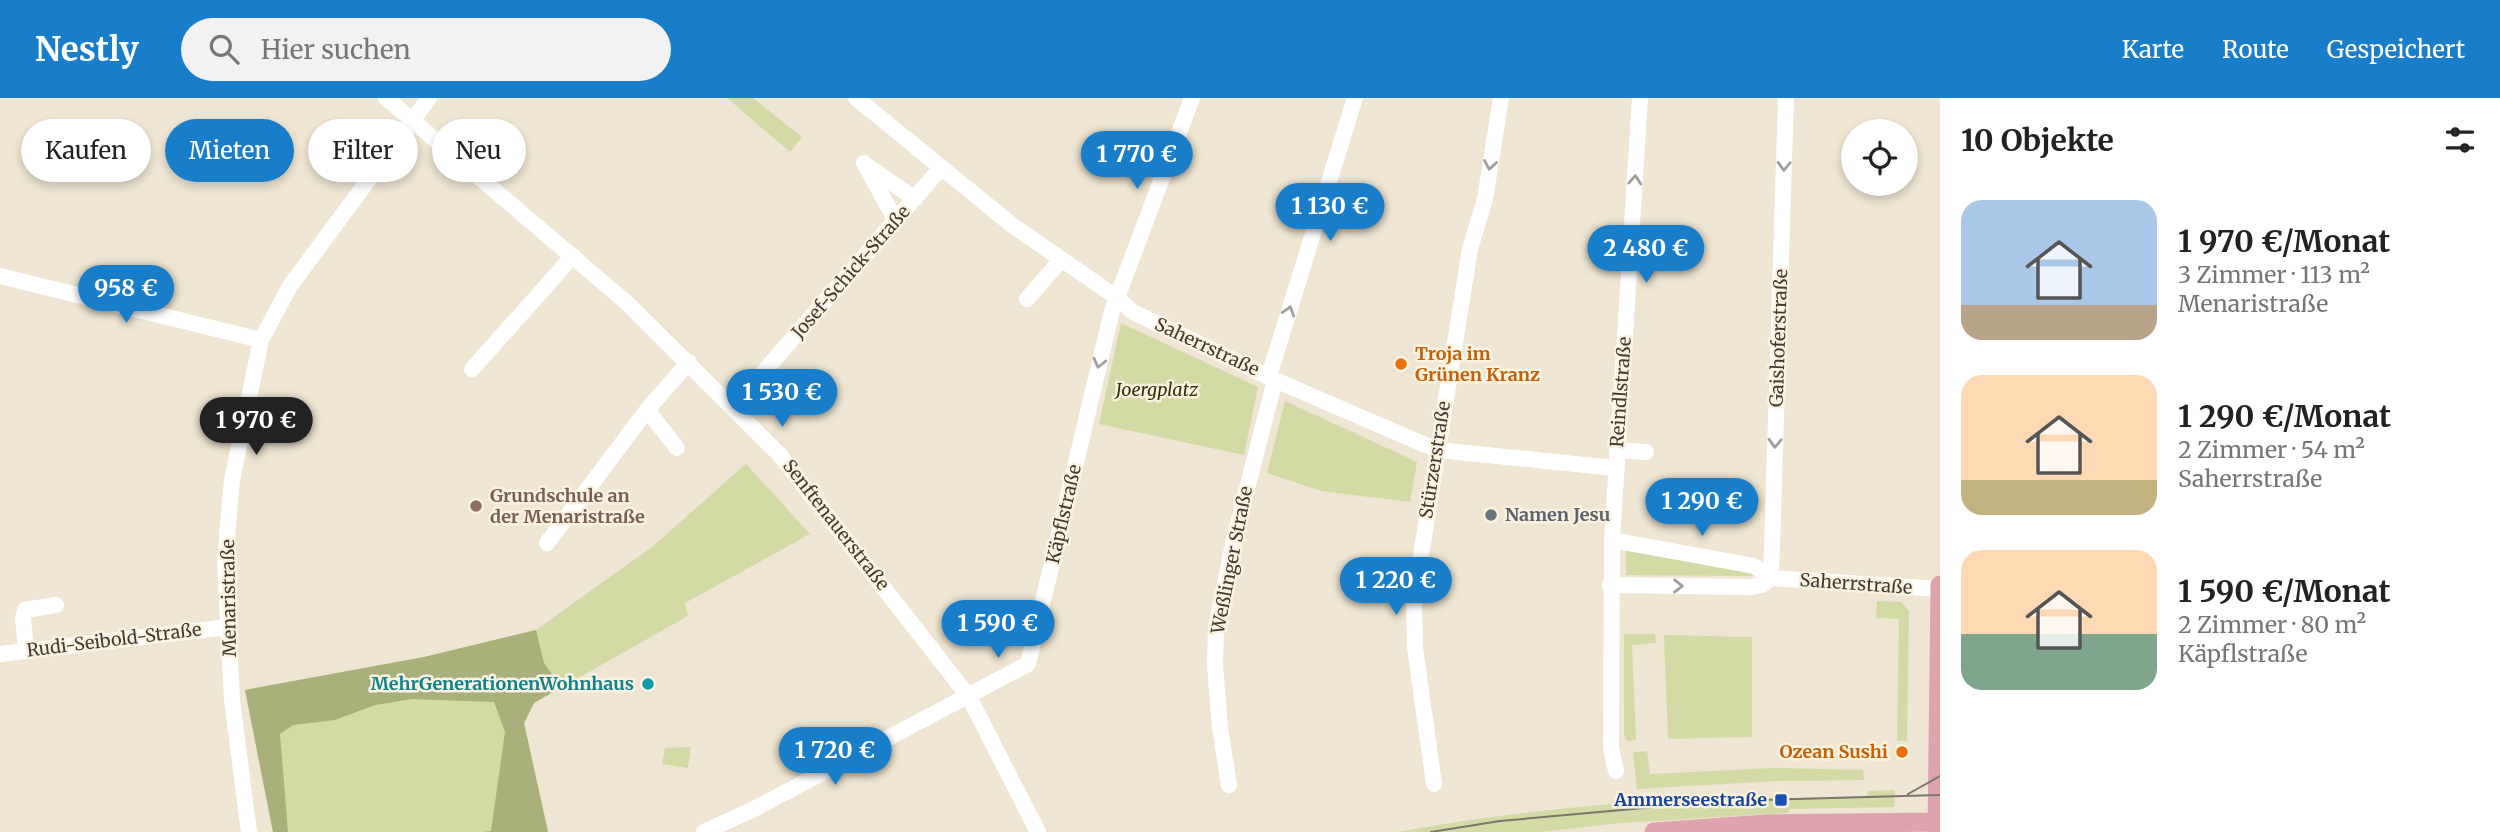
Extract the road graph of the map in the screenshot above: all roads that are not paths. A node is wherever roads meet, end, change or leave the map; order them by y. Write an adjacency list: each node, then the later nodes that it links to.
1 (386, 98): 9 (street, Senftenauerstraße)
2 (429, 98): 10 (street, Menaristraße)
3 (856, 98): 12 (street, Saherrstraße)
4 (1192, 98): 19 (street, Käpflstraße)
5 (1355, 98): 24 (street, Weßlinger Straße, one-way to 5)
6 (1501, 98): 28 (street, Stürzerstraße, one-way to 28)
7 (1640, 98): 29 (street, Reindlstraße, one-way to 7)
8 (1786, 98): 34 (street, Gaishoferstraße, one-way to 34)
9 (412, 119)
10 (414, 119)
11 (418, 124): 16 (street, Senftenauerstraße)
12 (940, 169): 14 (street, Josef-Schick-Straße); 17 (street, Saherrstraße)
13 (367, 182): 21 (street, Menaristraße)
14 (915, 199): 15 (street, Josef-Schick-Straße); 15 (street)
15 (896, 221): 25 (street, Josef-Schick-Straße)
16 (573, 256): 22 (street, Senftenauerstraße); 23 (street)
17 (1060, 261): 19 (street, Saherrstraße); 20 (street)
18 (0, 276): 21 (street)
19 (1116, 297): 24 (street, Saherrstraße); 41 (street, Käpflstraße, one-way to 41)
20 (1027, 299)
21 (261, 340): 38 (street, Menaristraße)
22 (689, 362): 25 (street, Senftenauerstraße); 26 (street)
23 (472, 369)
24 (1272, 378): 28 (street, Saherrstraße); 44 (street, Weßlinger Straße)
25 (734, 406): 41 (street, Senftenauerstraße)
26 (647, 410): 27 (street); 33 (street)
27 (677, 448)
28 (1437, 450): 31 (street, Saherrstraße); 43 (street, Stürzerstraße)
29 (1617, 450): 30 (street); 31 (street, Reindlstraße)
30 (1646, 452)
31 (1615, 468): 32 (street, Reindlstraße)
32 (1612, 540): 34 (street, Saherrstraße); 35 (street, Reindlstraße)
33 (547, 543)
34 (1771, 578): 35 (street, Saherrstraße, one-way to 34); 36 (street, Saherrstraße)
35 (1610, 585): 42 (street, Reindlstraße)
36 (1940, 587): 45 (main road)
37 (56, 605): 39 (street)
38 (228, 627): 39 (street, Rudi-Seibold-Straße); 46 (street, Menaristraße)
39 (26, 650): 40 (street, Rudi-Seibold-Straße)
40 (0, 654)
41 (969, 697): 47 (street, Käpflstraße); 48 (street, Senftenauerstraße)
42 (1616, 771)
43 (1434, 784)
44 (1229, 785)
45 (1938, 827): 49 (main road)
46 (249, 832)
47 (704, 832)
48 (1038, 832)
49 (1654, 832)

